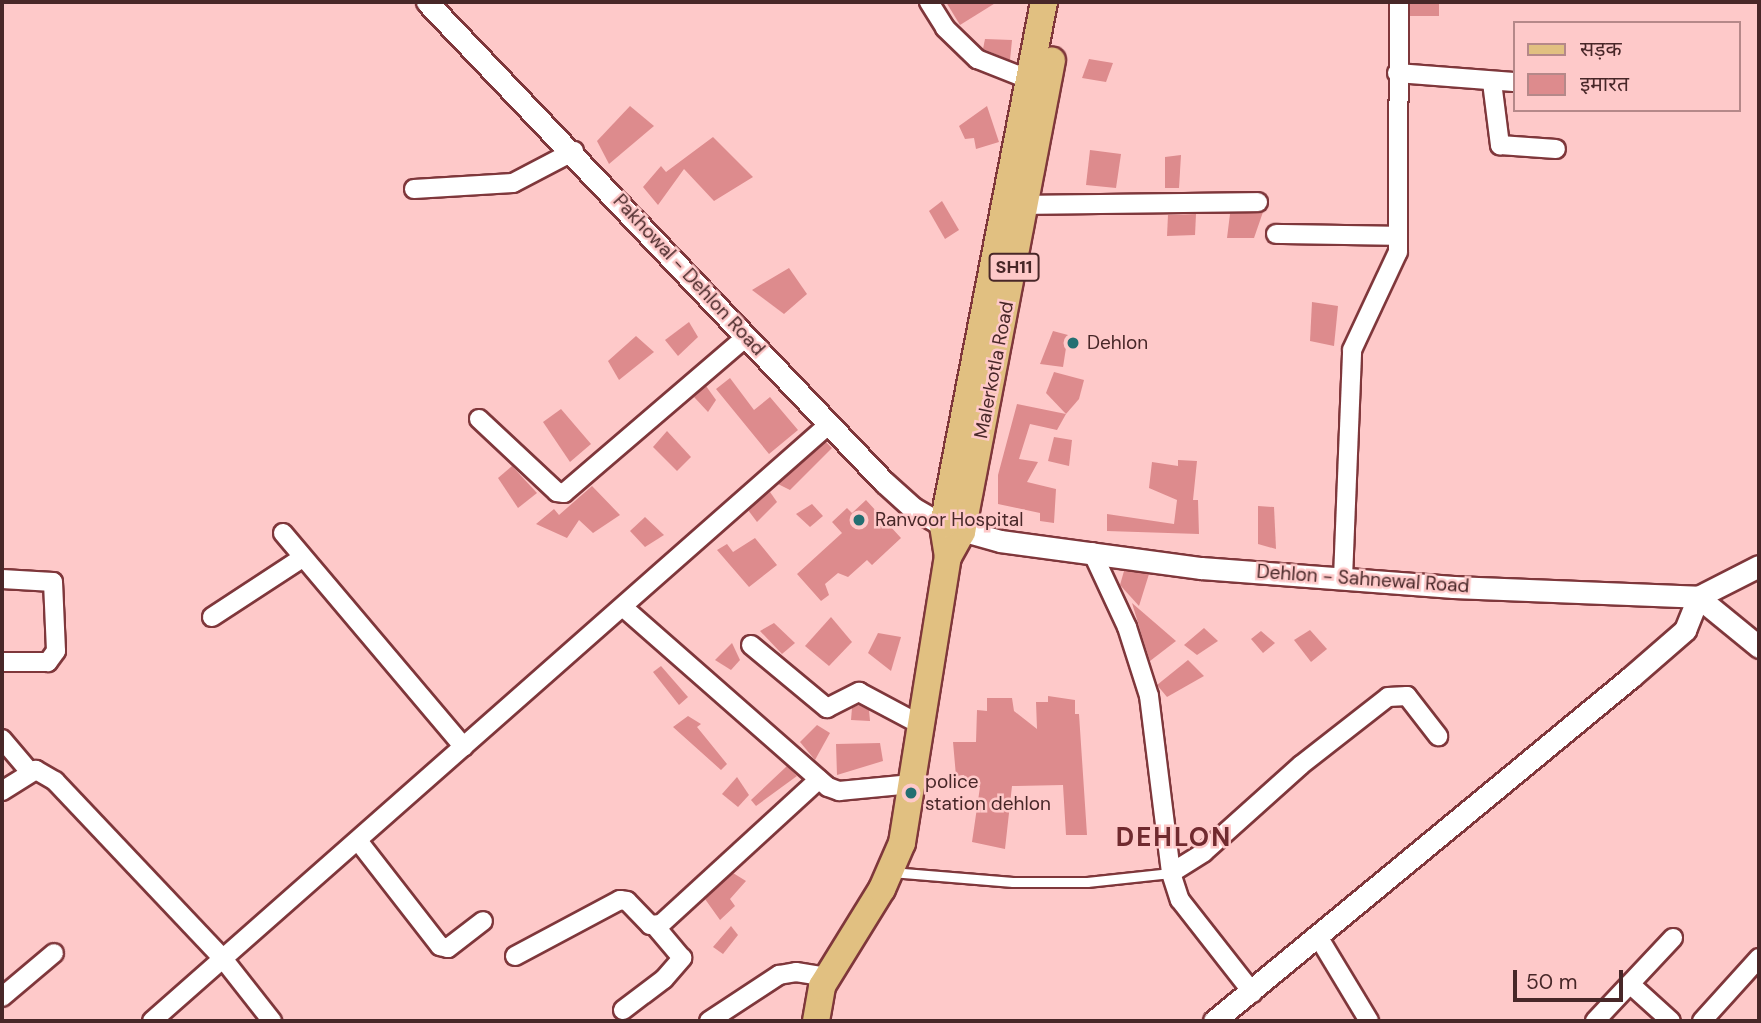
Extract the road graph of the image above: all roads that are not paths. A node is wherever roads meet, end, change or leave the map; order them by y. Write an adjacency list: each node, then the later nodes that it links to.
1 (427, 2): 11 (street, Pakhowal - Dehlon Road)
2 (929, 2): 7 (street)
3 (1045, 2): 7 (main road, Malerkotla Road / SH11)
4 (1062, 2): 14 (main road, Malerkotla Road / SH11)
5 (1399, 2): 6 (street)
6 (1397, 73): 8 (street); 16 (street)
7 (1030, 80): 20 (main road, Malerkotla Road / SH11)
8 (1492, 82): 9 (street); 10 (street)
9 (1512, 82)
10 (1556, 149)
11 (574, 152): 12 (street); 17 (street, Pakhowal - Dehlon Road)
12 (414, 189)
13 (1258, 202): 14 (street)
14 (1026, 205): 20 (main road, Malerkotla Road / SH11)
15 (1276, 234): 16 (street)
16 (1398, 236): 25 (street)
17 (746, 337): 18 (street); 19 (street, Pakhowal - Dehlon Road)
18 (479, 419)
19 (828, 425): 20 (street, Pakhowal - Dehlon Road); 28 (street)
20 (953, 528): 22 (street, Dehlon - Sahnewal Road); 33 (main road, SH11)
21 (283, 533): 23 (street)
22 (1092, 552): 25 (street, Dehlon - Sahnewal Road); 43 (street)
23 (302, 558): 29 (street); 36 (street)
24 (1759, 566): 27 (street)
25 (1343, 578): 27 (street, Dehlon - Sahnewal Road)
26 (2, 579): 32 (street)
27 (1698, 597): 31 (street); 46 (street)
28 (624, 608): 36 (street); 38 (street)
29 (212, 617)
30 (751, 645): 33 (street)
31 (1759, 647)
32 (2, 662)
33 (922, 725): 39 (main road, SH11)
34 (1438, 736): 43 (street)
35 (2, 739): 37 (street)
36 (464, 747): 41 (street)
37 (30, 772): 40 (street); 51 (street)
38 (819, 779): 39 (street); 45 (street)
39 (912, 784): 42 (main road, SH11)
40 (2, 791)
41 (359, 842): 44 (street); 51 (street)
42 (890, 872): 43 (lane); 52 (main road, SH11)
43 (1171, 873): 54 (street)
44 (483, 921)
45 (655, 926): 49 (street); 56 (street)
46 (1319, 938): 54 (street); 62 (street)
47 (1673, 938): 53 (street)
48 (54, 953): 55 (street)
49 (515, 956)
50 (1759, 958): 65 (street)
51 (224, 960): 57 (street); 58 (street)
52 (827, 977): 59 (street); 60 (main road, SH11)
53 (1630, 984): 63 (street); 64 (street)
54 (1253, 993): 61 (street)
55 (2, 997)
56 (623, 1010)
57 (152, 1021)
58 (272, 1021)
59 (709, 1021)
60 (816, 1021)
61 (1214, 1021)
62 (1369, 1021)
63 (1595, 1021)
64 (1671, 1021)
65 (1702, 1021)

